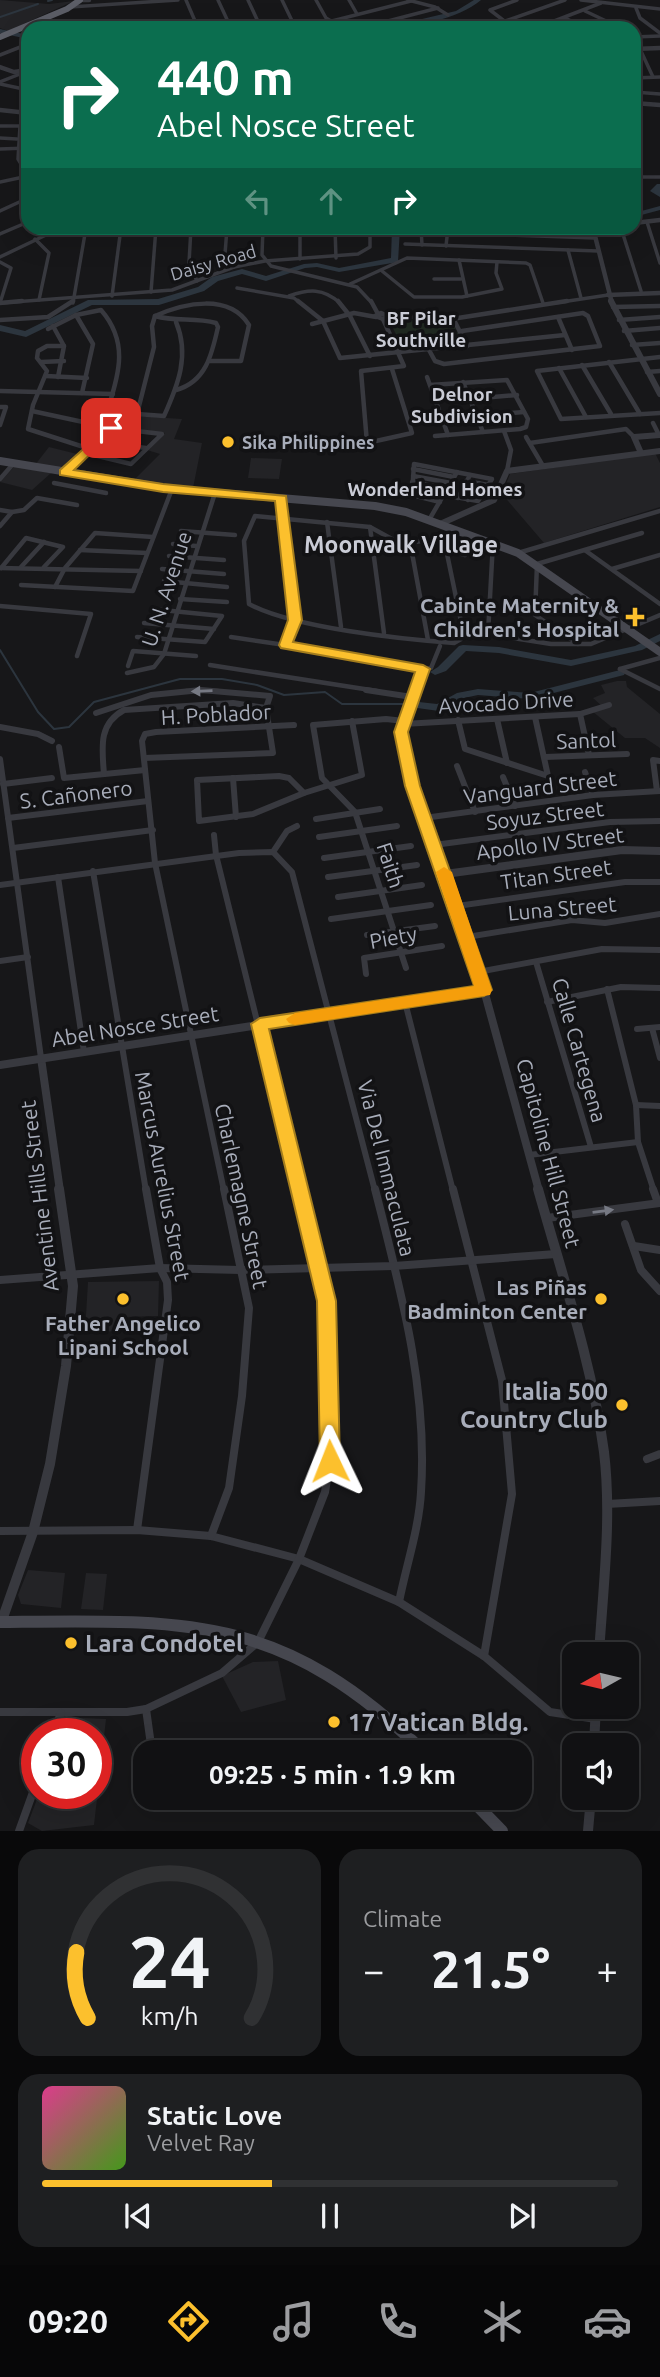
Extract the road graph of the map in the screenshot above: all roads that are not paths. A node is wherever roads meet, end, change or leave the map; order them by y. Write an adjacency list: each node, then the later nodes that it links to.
1 (82, 0): 2 (street); 16 (highway)
2 (89, 0)
3 (178, 0): 16 (street)
4 (186, 0): 27 (street)
5 (218, 0): 28 (street)
6 (248, 0): 29 (street)
7 (282, 0): 30 (street)
8 (316, 0): 31 (street)
9 (349, 0): 22 (street)
10 (410, 0): 17 (street); 18 (street)
11 (517, 0): 25 (street)
12 (565, 0): 25 (street)
13 (581, 0): 15 (street)
14 (377, 1): 17 (street)
15 (601, 3): 19 (street); 21 (street)
16 (70, 7): 26 (highway)
17 (384, 7): 22 (street)
18 (438, 8): 23 (street); 32 (street)
19 (636, 8): 20 (street); 36 (street)
20 (660, 9)
21 (585, 11): 24 (street); 35 (street)
22 (357, 14): 31 (street)
23 (448, 15)
24 (565, 18): 33 (street); 34 (street)
25 (503, 20)
26 (37, 21)
27 (195, 21)
28 (228, 21)
29 (258, 21)
30 (292, 21)
31 (331, 21)
32 (388, 21)
33 (557, 21)
34 (571, 21)
35 (606, 21)
36 (660, 34): 37 (street)
37 (641, 36)
38 (21, 47): 42 (street)
39 (660, 48): 40 (street)
40 (641, 49)
41 (641, 51): 49 (street)
42 (0, 55)
43 (0, 67): 45 (street)
44 (21, 72): 45 (street)
45 (17, 73): 46 (street); 50 (street)
46 (21, 74)
47 (660, 77): 49 (street)
48 (641, 78): 49 (street)
49 (653, 78)
50 (0, 83): 51 (street)
51 (21, 88)
52 (641, 92): 53 (street)
53 (660, 94)
54 (641, 103): 55 (street)
55 (660, 105)
56 (0, 111): 57 (street)
57 (21, 112)
58 (0, 126): 60 (street)
59 (0, 138): 60 (street)
60 (17, 139): 62 (street)
61 (0, 149): 62 (street)
62 (15, 149): 63 (street); 64 (street)
63 (21, 149)
64 (21, 166)
65 (0, 175): 69 (street)
66 (641, 176): 67 (street)
67 (660, 177)
68 (21, 178): 69 (street)
69 (1, 182)
70 (21, 201): 71 (street)
71 (0, 211)
72 (660, 220): 74 (street)
73 (641, 222): 74 (street)
74 (647, 222): 107 (street)
75 (21, 225): 76 (street)
76 (0, 234)
77 (47, 235): 94 (street)
78 (85, 235): 122 (street)
79 (120, 235): 119 (street)
80 (155, 235): 116 (street)
81 (191, 235): 112 (street)
82 (226, 235): 108 (street)
83 (263, 235): 105 (street)
84 (300, 235): 102 (street)
85 (335, 235): 101 (street)
86 (370, 235): 101 (street, Daisy Road)
87 (421, 235): 96 (street)
88 (447, 235): 97 (street)
89 (475, 235): 98 (street)
90 (505, 235): 93 (street)
91 (595, 235): 93 (street)
92 (623, 235): 115 (street)
93 (596, 238): 100 (street)
94 (35, 239): 103 (street); 124 (street)
95 (405, 244): 96 (street)
96 (422, 245): 97 (street)
97 (446, 246): 98 (street)
98 (476, 247): 99 (street)
99 (568, 250): 100 (street); 123 (street)
100 (598, 251): 118 (street)
101 (337, 258): 102 (street, Daisy Road)
102 (300, 259): 105 (street, Daisy Road)
103 (0, 260): 126 (street)
104 (459, 260): 106 (street); 109 (street); 111 (street)
105 (265, 261): 108 (street, Daisy Road); 113 (street)
106 (497, 262): 121 (street); 125 (street)
107 (660, 262)
108 (234, 267): 112 (street, Daisy Road)
109 (382, 271): 113 (street); 121 (street)
110 (434, 279): 111 (street)
111 (461, 279): 121 (street)
112 (197, 282): 116 (street, Daisy Road)
113 (352, 285): 132 (street)
114 (237, 288): 120 (street)
115 (641, 291): 117 (street); 118 (street)
116 (151, 292): 119 (street, Daisy Road)
117 (660, 293)
118 (608, 295): 123 (street); 128 (street)
119 (113, 296): 122 (street, Daisy Road)
120 (289, 296): 129 (street); 139 (street)
121 (467, 296)
122 (72, 297): 124 (street, Daisy Road); 137 (street)
123 (581, 298): 125 (street)
124 (39, 300): 126 (street, Daisy Road)
125 (546, 302): 136 (street)
126 (0, 303)
127 (660, 306): 128 (street)
128 (614, 307): 138 (street)
129 (350, 314): 132 (street); 139 (street); 153 (street)
130 (76, 315): 148 (street); 168 (street); 176 (street)
131 (155, 316): 140 (street); 157 (street); 185 (street)
132 (377, 316): 135 (street)
133 (558, 317): 143 (street); 145 (street); 151 (street)
134 (660, 317): 138 (street)
135 (385, 318): 136 (street); 152 (street)
136 (456, 318): 143 (street)
137 (0, 320)
138 (619, 320): 144 (street)
139 (323, 321): 141 (street); 153 (street)
140 (176, 322): 157 (street); 172 (street)
141 (312, 324)
142 (660, 328): 144 (street)
143 (461, 329): 149 (street)
144 (624, 331): 147 (street)
145 (565, 335): 149 (street); 151 (street)
146 (660, 343): 147 (street)
147 (632, 345): 155 (street)
148 (64, 346): 156 (street); 158 (street)
149 (467, 346): 150 (street)
150 (429, 350): 151 (street); 152 (street)
151 (572, 350)
152 (400, 353): 153 (street); 162 (street)
153 (369, 356)
154 (660, 357): 155 (street)
155 (640, 359): 159 (street); 164 (street)
156 (64, 361): 158 (street); 166 (street)
157 (210, 361): 172 (street)
158 (41, 362): 165 (street)
159 (609, 362): 160 (street); 187 (street)
160 (582, 365): 161 (street); 186 (street)
161 (559, 368): 189 (street); 189 (street)
162 (392, 369): 201 (street); 201 (street)
163 (660, 371): 164 (street)
164 (647, 372): 171 (street)
165 (46, 376): 166 (street); 174 (street)
166 (58, 377): 168 (street)
167 (427, 377): 170 (street)
168 (87, 378): 175 (street)
169 (463, 382): 170 (street); 178 (street); 179 (street)
170 (430, 384): 195 (street)
171 (658, 387): 177 (street)
172 (176, 390): 185 (street)
173 (0, 391): 174 (street)
174 (38, 392): 175 (street); 182 (street)
175 (82, 393): 176 (street)
176 (113, 394): 181 (street)
177 (660, 394)
178 (517, 395): 179 (street); 183 (street)
179 (470, 399): 188 (street)
180 (0, 407): 191 (street)
181 (108, 408)
182 (32, 411): 192 (street); 205 (street)
183 (524, 412): 188 (street); 193 (street)
184 (660, 413): 187 (street)
185 (137, 414): 192 (street)
186 (611, 414): 187 (street); 189 (street)
187 (640, 414)
188 (477, 416): 194 (street)
189 (586, 416)
190 (653, 423): 196 (street)
191 (0, 425)
192 (111, 428): 200 (street); 204 (street)
193 (504, 431): 194 (street); 211 (street)
194 (483, 432): 195 (street)
195 (448, 435): 197 (street)
196 (659, 435): 199 (street)
197 (435, 436)
198 (526, 437): 202 (street)
199 (634, 437): 202 (street); 207 (street)
200 (97, 442): 204 (street); 205 (street)
201 (367, 443): 203 (street)
202 (530, 443): 210 (street)
203 (360, 447)
204 (146, 448): 205 (street)
205 (88, 451): 212 (street)
206 (660, 451): 207 (street)
207 (641, 453): 210 (street)
208 (0, 461): 209 (main road)
209 (14, 463): 212 (main road); 216 (street)
210 (543, 466): 211 (street)
211 (507, 471): 240 (street)
212 (65, 472): 214 (main road)
213 (470, 475): 215 (street); 218 (street); 221 (street)
214 (90, 477): 223 (street); 224 (main road)
215 (454, 478): 217 (street); 222 (street); 227 (street)
216 (0, 479)
217 (413, 479): 222 (street); 222 (street); 230 (street)
218 (466, 481): 220 (street); 229 (street)
219 (54, 483): 223 (street)
220 (479, 483): 221 (street); 231 (street)
221 (488, 485): 231 (street)
222 (438, 487): 230 (street)
223 (82, 488): 225 (street)
224 (173, 489): 226 (main road); 247 (street)
225 (106, 493)
226 (215, 493): 228 (main road); 244 (street, U. N. Avenue)
227 (444, 495): 229 (street); 232 (street)
228 (281, 498): 237 (street); 238 (main road)
229 (457, 498): 231 (street)
230 (431, 499): 232 (street)
231 (468, 500)
232 (440, 502): 238 (street)
233 (77, 505): 236 (street)
234 (0, 510): 236 (street)
235 (660, 511): 257 (street)
236 (12, 512): 241 (street)
237 (283, 519): 239 (street); 285 (street); 285 (street)
238 (429, 520): 240 (main road)
239 (327, 522): 242 (street); 288 (street)
240 (440, 524): 250 (main road)
241 (0, 526)
242 (370, 527): 249 (street); 291 (street)
243 (181, 531): 244 (street)
244 (200, 532): 246 (street); 252 (street, U. N. Avenue)
245 (642, 533): 255 (street)
246 (235, 535)
247 (153, 537): 254 (street); 256 (street)
248 (44, 542): 264 (street); 265 (street); 266 (street)
249 (410, 542): 253 (street); 295 (street)
250 (492, 542): 257 (main road); 296 (street)
251 (173, 544): 252 (street)
252 (196, 546): 261 (street, U. N. Avenue)
253 (446, 549): 258 (street); 295 (street)
254 (80, 550): 256 (street); 267 (street)
255 (586, 551): 263 (street); 269 (street)
256 (147, 553): 270 (street)
257 (518, 553): 263 (main road)
258 (465, 555)
259 (660, 555): 269 (street)
260 (169, 556): 261 (street)
261 (192, 558): 262 (street); 271 (street, U. N. Avenue)
262 (224, 560)
263 (537, 564): 290 (main road); 296 (street)
264 (21, 567): 265 (street); 266 (street)
265 (44, 567): 267 (street)
266 (0, 568)
267 (65, 568): 270 (street); 276 (street)
268 (162, 569): 271 (street)
269 (612, 569): 280 (street)
270 (141, 571): 276 (street)
271 (188, 572): 272 (street); 274 (street, U. N. Avenue)
272 (224, 574)
273 (164, 582): 274 (street)
274 (185, 583): 277 (street); 278 (street, U. N. Avenue)
275 (21, 585): 276 (street)
276 (55, 587)
277 (227, 587)
278 (180, 599): 279 (street); 283 (street, U. N. Avenue)
279 (227, 602)
280 (660, 604)
281 (0, 606): 301 (street)
282 (152, 609): 283 (street)
283 (176, 610): 287 (street, U. N. Avenue); 289 (street)
284 (660, 615): 290 (street)
285 (295, 620): 288 (street); 297 (street)
286 (145, 623): 287 (street)
287 (172, 624): 289 (street); 294 (street, U. N. Avenue)
288 (341, 627): 291 (street)
289 (214, 629): 294 (street)
290 (628, 630): 296 (street); 299 (main road)
291 (384, 634): 295 (street)
292 (137, 637): 294 (street)
293 (231, 637): 297 (street)
294 (169, 639): 300 (street, U. N. Avenue)
295 (428, 640)
296 (578, 644)
297 (285, 645): 305 (street)
298 (440, 646): 305 (street)
299 (660, 652)
300 (164, 654): 300 (street, U. N. Avenue); 302 (street)
301 (77, 656)
302 (196, 656)
303 (660, 658): 306 (street)
304 (210, 665): 307 (street)
305 (423, 669): 307 (street)
306 (660, 690)
307 (411, 702): 317 (street)
308 (610, 705): 312 (street, Avocado Drive)
309 (123, 708): 310 (street); 310 (street, one-way to 309); 311 (street); 333 (street)
310 (266, 708): 319 (street)
311 (96, 713)
312 (580, 714): 313 (street, Avocado Drive); 324 (street)
313 (536, 717): 314 (street, Avocado Drive); 325 (street)
314 (497, 719): 315 (street, Avocado Drive); 329 (street)
315 (458, 720): 317 (street, Avocado Drive); 329 (street)
316 (352, 721): 317 (street, Avocado Drive); 338 (street); 338 (street, Avocado Drive)
317 (403, 723): 349 (street, Capitoline Hill Street)
318 (294, 725): 319 (street, H. Poblador)
319 (268, 726): 326 (street, H. Poblador); 326 (street)
320 (0, 727): 321 (street)
321 (52, 741)
322 (59, 747): 333 (street)
323 (627, 754): 324 (street, Santol)
324 (589, 755): 325 (street, Santol)
325 (545, 757): 329 (street)
326 (144, 758): 331 (street, H. Poblador)
327 (0, 759): 337 (street, Aventine Hills Street)
328 (656, 760): 339 (street)
329 (508, 763)
330 (457, 766): 346 (street)
331 (145, 770): 333 (street); 342 (street, H. Poblador)
332 (585, 772): 341 (street)
333 (104, 774)
334 (503, 777): 343 (street)
335 (52, 778): 337 (street)
336 (233, 778): 340 (street); 347 (street); 347 (street)
337 (4, 783): 348 (street, Aventine Hills Street)
338 (325, 784): 340 (street); 345 (street, Faith)
339 (658, 791): 341 (street, Vanguard Street)
340 (304, 794): 347 (street)
341 (593, 795): 343 (street, Vanguard Street)
342 (148, 801): 348 (street, S. Cañonero); 354 (street, H. Poblador)
343 (514, 806): 346 (street, Vanguard Street)
344 (380, 809): 345 (street)
345 (355, 812): 350 (street); 355 (street, Faith)
346 (475, 812): 349 (street, Vanguard Street)
347 (236, 817)
348 (8, 818): 360 (street, Aventine Hills Street)
349 (424, 818): 358 (street, Capitoline Hill Street)
350 (316, 819)
351 (660, 821): 358 (street, Soyuz Street)
352 (297, 826): 363 (street)
353 (397, 826): 355 (street)
354 (153, 830): 360 (street); 366 (street, H. Poblador)
355 (362, 831): 357 (street); 362 (street, Faith)
356 (214, 835): 364 (street)
357 (318, 837)
358 (434, 845): 370 (street, Capitoline Hill Street)
359 (411, 846): 362 (street)
360 (13, 848): 374 (street, Aventine Hills Street)
361 (660, 851): 370 (street, Apollo IV Street)
362 (369, 852): 365 (street); 368 (street, Faith)
363 (276, 854): 364 (street); 402 (street, Via Del Immaculata)
364 (216, 855): 366 (street); 403 (street)
365 (324, 858)
366 (155, 863): 369 (street); 406 (street, Charlemagne Street)
367 (417, 865): 368 (street)
368 (374, 870): 372 (street); 377 (street, Faith)
369 (93, 871): 371 (street); 407 (street, Marcus Aurelius Street)
370 (444, 874): 380 (street, Capitoline Hill Street)
371 (58, 877): 374 (street); 408 (street)
372 (328, 877)
373 (660, 882): 380 (street, Titan Street)
374 (18, 883): 375 (street); 391 (street, Aventine Hills Street)
375 (0, 885)
376 (422, 885): 377 (street)
377 (381, 891): 378 (street); 381 (street, Faith)
378 (338, 897)
379 (431, 905): 381 (street)
380 (457, 906): 387 (street, Capitoline Hill Street)
381 (388, 911): 383 (street); 385 (street, Faith)
382 (660, 914): 387 (street, Luna Street)
383 (331, 919)
384 (435, 926): 385 (street)
385 (394, 932): 386 (street); 390 (street, Faith)
386 (367, 936)
387 (467, 937): 395 (street, Capitoline Hill Street)
388 (442, 946): 390 (street, Piety)
389 (660, 950): 393 (street)
390 (401, 953): 394 (street, Faith); 396 (street, Piety)
391 (28, 957): 392 (street); 409 (street, Aventine Hills Street)
392 (0, 961)
393 (536, 962): 395 (street); 401 (street, Calle Cartegena)
394 (406, 968)
395 (478, 972): 399 (street, Capitoline Hill Street)
396 (366, 974)
397 (660, 988): 398 (street)
398 (607, 989): 401 (street); 412 (street)
399 (484, 990): 400 (street, Abel Nosce Street); 416 (street, Capitoline Hill Street)
400 (405, 1002): 402 (street, Abel Nosce Street); 423 (street)
401 (547, 1002): 415 (street, Calle Cartegena)
402 (329, 1014): 403 (street, Abel Nosce Street); 424 (street, Via Del Immaculata)
403 (260, 1024): 406 (street, Abel Nosce Street); 425 (street)
404 (656, 1027): 405 (street); 410 (street)
405 (637, 1029)
406 (190, 1036): 407 (street, Abel Nosce Street); 427 (street, Charlemagne Street)
407 (121, 1046): 408 (street, Abel Nosce Street); 426 (street, Marcus Aurelius Street)
408 (84, 1052): 409 (street, Abel Nosce Street)
409 (41, 1058): 411 (street, Abel Nosce Street); 428 (street, Aventine Hills Street)
410 (660, 1058)
411 (0, 1065)
412 (636, 1105): 413 (street); 414 (street)
413 (660, 1106)
414 (638, 1142): 415 (street, Calle Cartegena); 417 (street)
415 (591, 1147): 416 (street, Calle Cartegena)
416 (529, 1156): 418 (street, Capitoline Hill Street)
417 (659, 1203): 418 (street, one-way to 417)
418 (547, 1218): 422 (street, Capitoline Hill Street)
419 (625, 1223): 420 (street)
420 (634, 1246): 421 (street); 430 (street)
421 (660, 1250)
422 (556, 1254): 423 (street); 434 (street, Capitoline Hill Street)
423 (472, 1260): 424 (street); 444 (street)
424 (394, 1266): 425 (street); 440 (street, Via Del Immaculata)
425 (319, 1267): 427 (street); 439 (street)
426 (160, 1268): 427 (street); 428 (street); 435 (street, Marcus Aurelius Street)
427 (240, 1270): 438 (street, Charlemagne Street)
428 (73, 1277): 429 (street); 437 (street, Aventine Hills Street)
429 (0, 1280)
430 (660, 1291)
431 (660, 1454): 432 (street)
432 (647, 1459)
433 (660, 1501): 434 (street)
434 (607, 1504): 443 (street, Capitoline Hill Street)
435 (137, 1530): 437 (street); 438 (street)
436 (0, 1531): 437 (street)
437 (33, 1532): 441 (street, Aventine Hills Street)
438 (211, 1536): 439 (street)
439 (299, 1559): 440 (street); 442 (street)
440 (399, 1602): 444 (street)
441 (0, 1624): 442 (main road)
442 (258, 1642): 445 (street); 453 (main road)
443 (600, 1642)
444 (484, 1656): 448 (street)
445 (146, 1709): 447 (street); 452 (street)
446 (0, 1712): 447 (street)
447 (61, 1713): 449 (street)
448 (562, 1714)
449 (59, 1718)
450 (596, 1719): 451 (street)
451 (595, 1733)
452 (150, 1740)
453 (412, 1740)
454 (27, 1809): 457 (street)
455 (482, 1810): 458 (main road)
456 (590, 1810): 459 (street)
457 (19, 1831)
458 (502, 1831)
459 (588, 1831)

